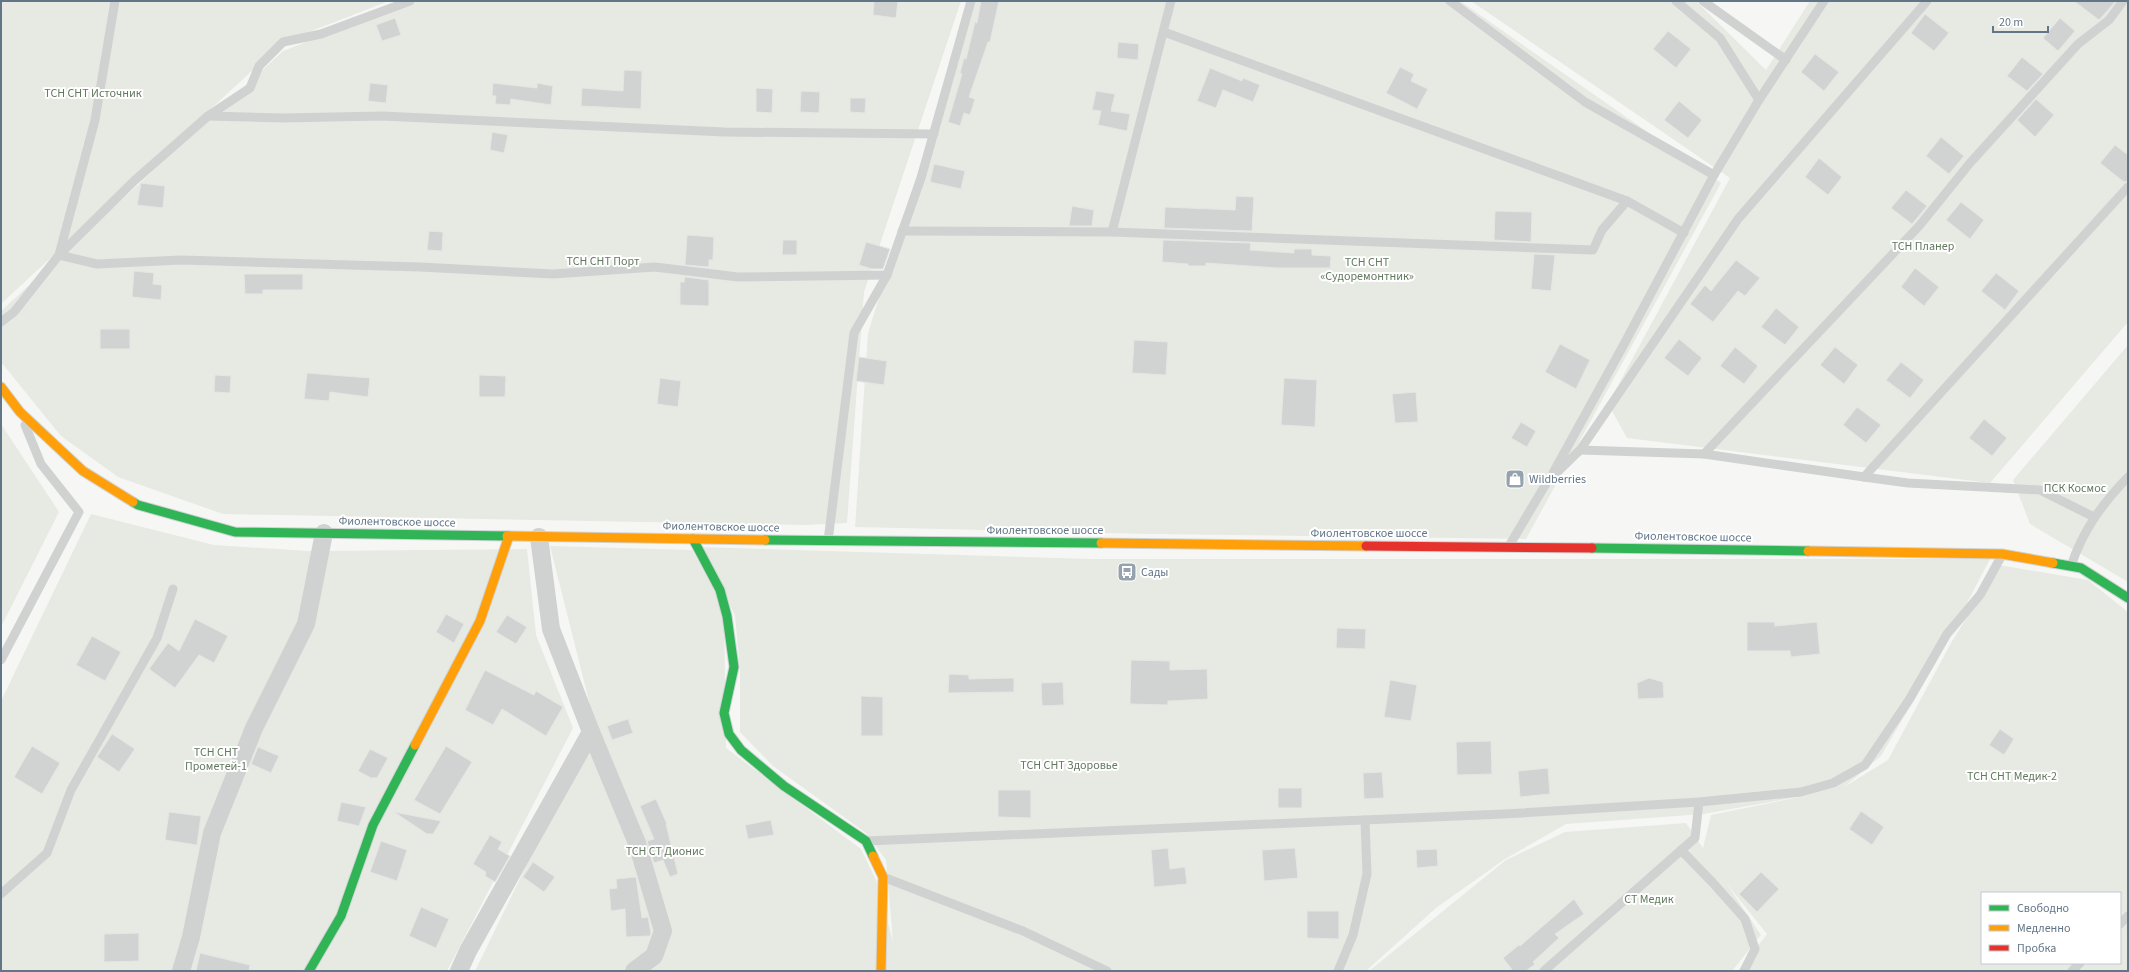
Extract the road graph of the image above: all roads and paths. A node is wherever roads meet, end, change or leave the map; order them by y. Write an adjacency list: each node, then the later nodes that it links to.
1 (115, 1): 22 (lane)
2 (410, 1): 14 (lane)
3 (971, 1): 15 (lane)
4 (1171, 1): 11 (lane)
5 (1450, 1): 16 (lane)
6 (1676, 1): 13 (lane)
7 (1703, 1): 12 (lane)
8 (1824, 1): 12 (lane)
9 (1927, 1): 27 (lane)
10 (2123, 1): 28 (lane)
11 (1164, 32): 18 (lane); 20 (lane)
12 (1786, 60): 13 (lane)
13 (1759, 100): 16 (lane)
14 (208, 116): 15 (lane); 22 (lane)
15 (934, 134): 19 (lane)
16 (1714, 176): 21 (lane)
17 (2128, 187): 29 (lane)
18 (1627, 201): 20 (lane); 21 (lane)
19 (902, 231): 20 (lane); 23 (lane)
20 (1112, 232)
21 (1684, 232): 31 (lane)
22 (59, 255): 23 (lane); 24 (lane)
23 (887, 274): 37 (lane)
24 (1, 322)
25 (1, 388): 26 (main road, Фиолентовское шоссе)
26 (20, 412): 33 (main road, Фиолентовское шоссе); 43 (lane)
27 (1580, 450): 28 (lane); 31 (lane)
28 (1704, 454): 29 (lane)
29 (1864, 477): 32 (lane)
30 (2128, 477): 32 (lane)
31 (1547, 482): 38 (lane)
32 (2094, 517): 40 (lane)
33 (324, 533): 34 (main road, Фиолентовское шоссе); 51 (street)
34 (510, 536): 35 (main road, Фиолентовское шоссе); 52 (main road)
35 (539, 537): 36 (main road, Фиолентовское шоссе); 44 (street)
36 (693, 539): 37 (main road, Фиолентовское шоссе); 47 (main road)
37 (828, 541): 38 (main road, Фиолентовское шоссе)
38 (1508, 547): 39 (main road, Фиолентовское шоссе)
39 (2002, 554): 40 (main road, Фиолентовское шоссе); 45 (lane)
40 (2071, 566): 42 (main road, Фиолентовское шоссе)
41 (173, 589): 50 (lane)
42 (2128, 598)
43 (1, 660)
44 (591, 732): 53 (street); 54 (street)
45 (1699, 802): 46 (lane); 48 (lane)
46 (1365, 820): 47 (lane); 57 (lane)
47 (866, 841): 49 (main road)
48 (1681, 850): 58 (lane); 59 (lane)
49 (883, 877): 55 (main road); 56 (lane)
50 (1, 894)
51 (181, 971)
52 (310, 971)
53 (459, 971)
54 (634, 971)
55 (882, 971)
56 (1108, 971)
57 (1338, 971)
58 (1544, 971)
59 (1744, 971)

